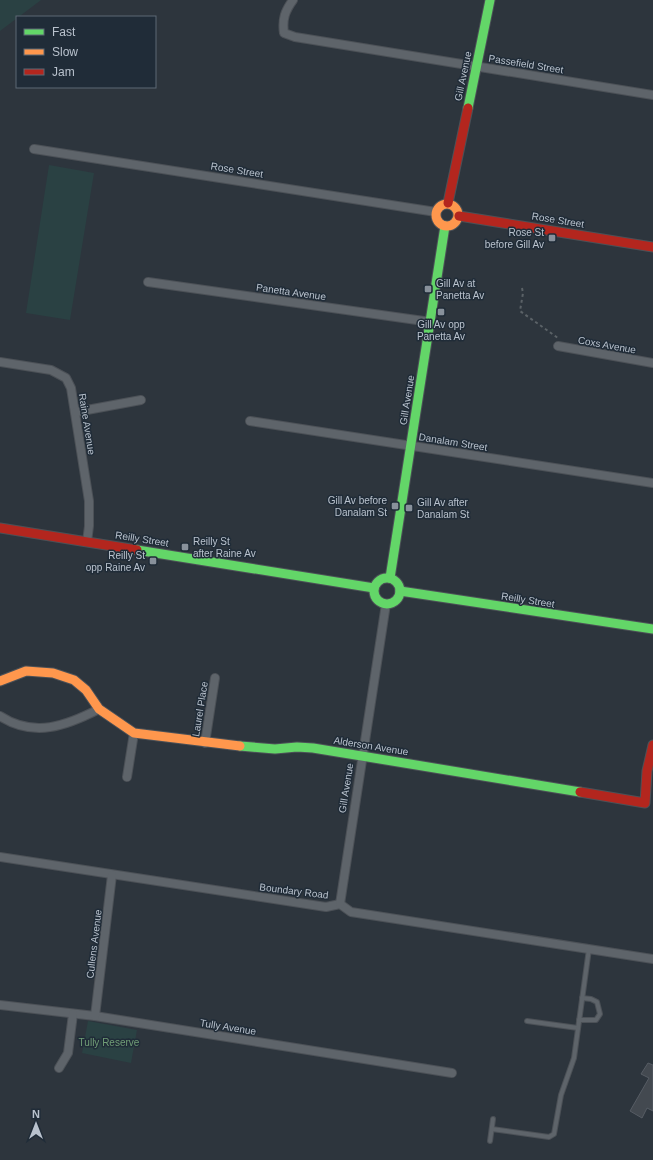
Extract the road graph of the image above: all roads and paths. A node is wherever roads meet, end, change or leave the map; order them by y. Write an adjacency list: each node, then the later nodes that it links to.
1 (293, 0): 3 (street, Passefield Street)
2 (490, 0): 3 (street, Gill Avenue)
3 (476, 66): 4 (street, Passefield Street); 6 (street, Gill Avenue)
4 (653, 95)
5 (34, 150): 7 (street, Rose Street)
6 (448, 203): 7 (street); 8 (street)
7 (436, 212): 9 (street)
8 (459, 216): 9 (street); 10 (street, Rose Street)
9 (445, 226): 13 (street, Gill Avenue)
10 (653, 247)
11 (148, 282): 13 (street, Panetta Avenue)
12 (522, 288): 15 (path)
13 (431, 322): 21 (street, Gill Avenue)
14 (558, 346): 15 (street, Coxs Avenue)
15 (574, 349): 17 (street, Coxs Avenue)
16 (0, 362): 19 (street, Raine Avenue)
17 (653, 363)
18 (141, 400): 19 (street)
19 (76, 412): 24 (street, Raine Avenue)
20 (250, 421): 21 (street, Danalam Street)
21 (411, 445): 22 (street, Danalam Street); 25 (street, Gill Avenue)
22 (653, 483)
23 (0, 528): 24 (street, Reilly Street)
24 (87, 542): 26 (street, Reilly Street)
25 (390, 578): 26 (street); 27 (street)
26 (374, 588): 28 (street)
27 (400, 591): 28 (street); 29 (street, Reilly Street)
28 (386, 604): 37 (street, Gill Avenue)
29 (653, 630)
30 (215, 678): 35 (street, Laurel Place)
31 (0, 681): 32 (street, Alderson Avenue)
32 (98, 709): 33 (street); 34 (street, Alderson Avenue)
33 (0, 716)
34 (134, 733): 35 (street, Alderson Avenue); 38 (street)
35 (205, 743): 37 (street, Alderson Avenue)
36 (653, 745): 39 (street)
37 (362, 755): 39 (street, Alderson Avenue); 42 (street, Gill Avenue)
38 (127, 777)
39 (650, 779)
40 (0, 857): 41 (street, Boundary Road)
41 (112, 875): 42 (street, Boundary Road); 48 (street, Cullens Avenue)
42 (340, 904): 43 (street, Boundary Road)
43 (589, 949): 44 (street, Boundary Road); 45 (lane)
44 (653, 959)
45 (582, 998): 49 (lane); 49 (lane)
46 (0, 1005): 47 (street, Tully Avenue)
47 (73, 1014): 48 (street, Tully Avenue); 52 (street)
48 (95, 1016): 53 (street, Tully Avenue)
49 (579, 1020): 51 (lane)
50 (527, 1021): 51 (lane)
51 (578, 1028): 55 (lane)
52 (59, 1068)
53 (452, 1073)
54 (493, 1119): 55 (lane)
55 (492, 1130): 56 (lane)
56 (490, 1141)

